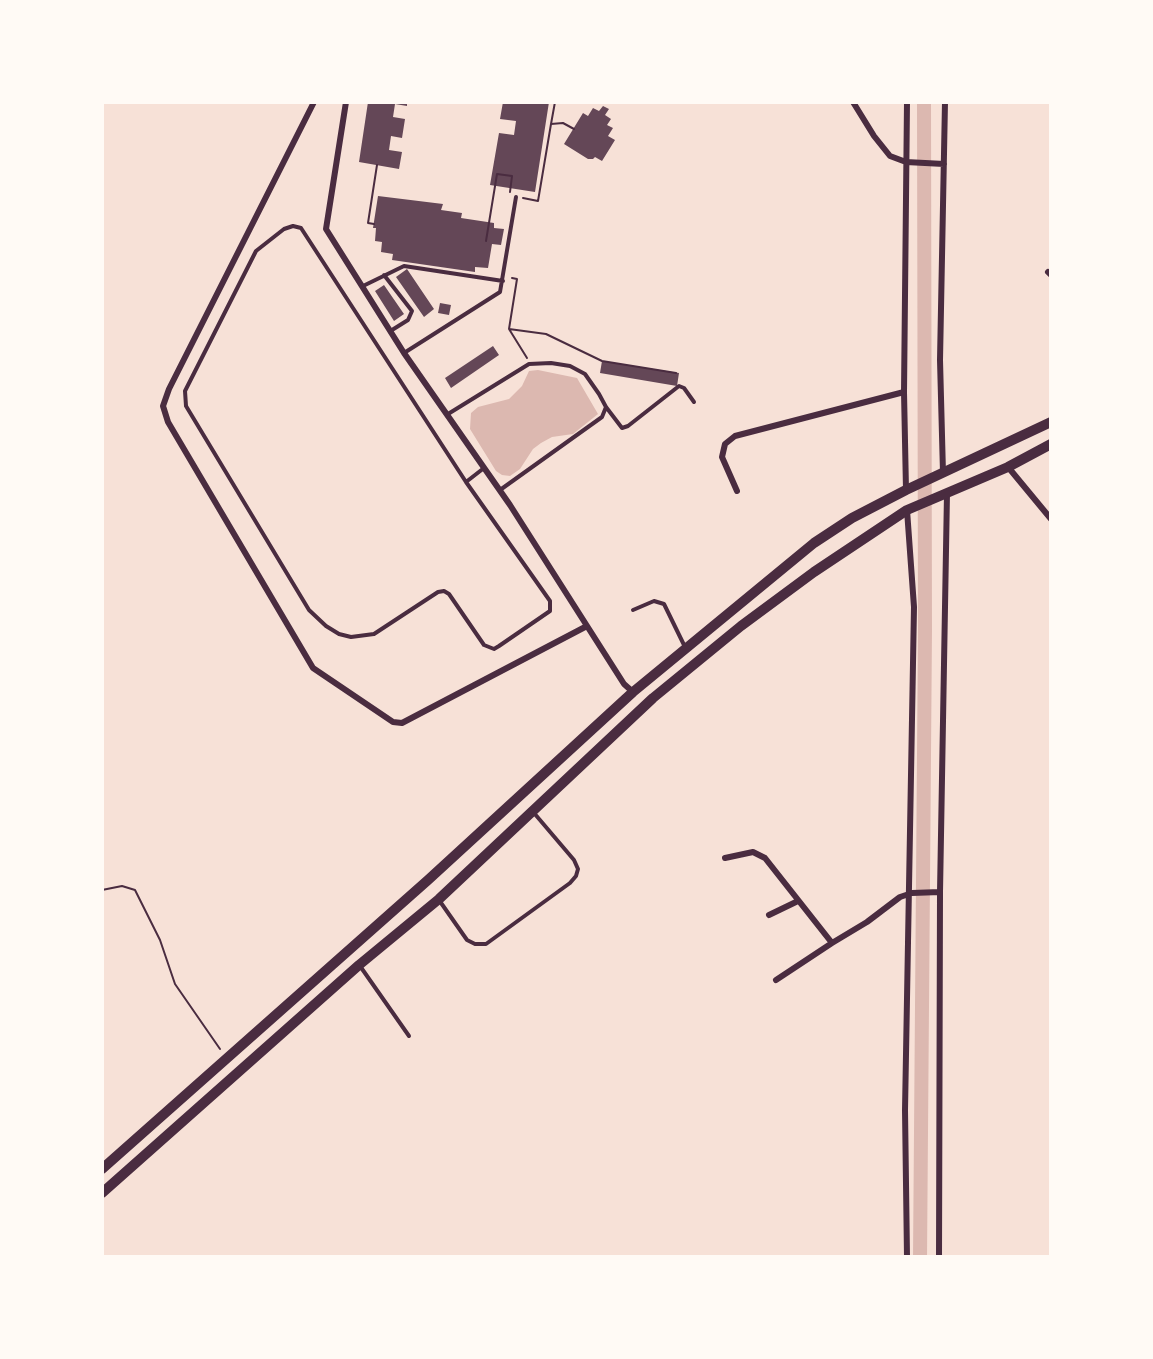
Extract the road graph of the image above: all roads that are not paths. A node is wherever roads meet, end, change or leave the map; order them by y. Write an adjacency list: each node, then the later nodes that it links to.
1 (314, 102): 33 (street)
2 (346, 102): 11 (street)
3 (853, 102): 6 (street)
4 (908, 102): 6 (street)
5 (945, 102): 7 (street)
6 (908, 162): 7 (street); 14 (street)
7 (942, 164): 24 (street)
8 (516, 197): 10 (lane)
9 (384, 274): 10 (lane); 11 (lane); 12 (lane)
10 (503, 282): 13 (lane)
11 (363, 286): 12 (street)
12 (392, 330): 13 (street)
13 (405, 353): 17 (street)
14 (904, 392): 27 (street); 28 (street)
15 (694, 402): 16 (lane)
16 (606, 407): 17 (lane); 26 (lane)
17 (448, 414): 23 (street)
18 (1051, 422): 19 (main road)
19 (1022, 437): 21 (main road); 24 (main road)
20 (1051, 444): 21 (main road)
21 (1031, 455): 22 (main road)
22 (1008, 467): 29 (main road); 31 (street)
23 (484, 468): 25 (lane); 26 (street)
24 (943, 472): 27 (main road)
25 (466, 482): 25 (lane)
26 (500, 490): 33 (street)
27 (906, 490): 34 (main road)
28 (737, 491)
29 (947, 493): 30 (main road); 39 (street)
30 (909, 508): 36 (main road); 40 (street)
31 (1051, 519)
32 (633, 610): 34 (lane)
33 (586, 626): 35 (street)
34 (685, 648): 35 (main road)
35 (633, 692): 36 (main road); 48 (main road)
36 (653, 698): 37 (main road)
37 (534, 813): 41 (main road); 41 (lane)
38 (725, 858): 42 (street)
39 (937, 892): 40 (street); 51 (street)
40 (910, 894): 44 (street); 50 (street)
41 (439, 900): 45 (main road)
42 (798, 901): 43 (street); 44 (street)
43 (769, 915)
44 (832, 943): 46 (street)
45 (359, 965): 47 (lane); 49 (main road)
46 (776, 980)
47 (409, 1036)
48 (102, 1169)
49 (102, 1193)
50 (907, 1257)
51 (939, 1257)

